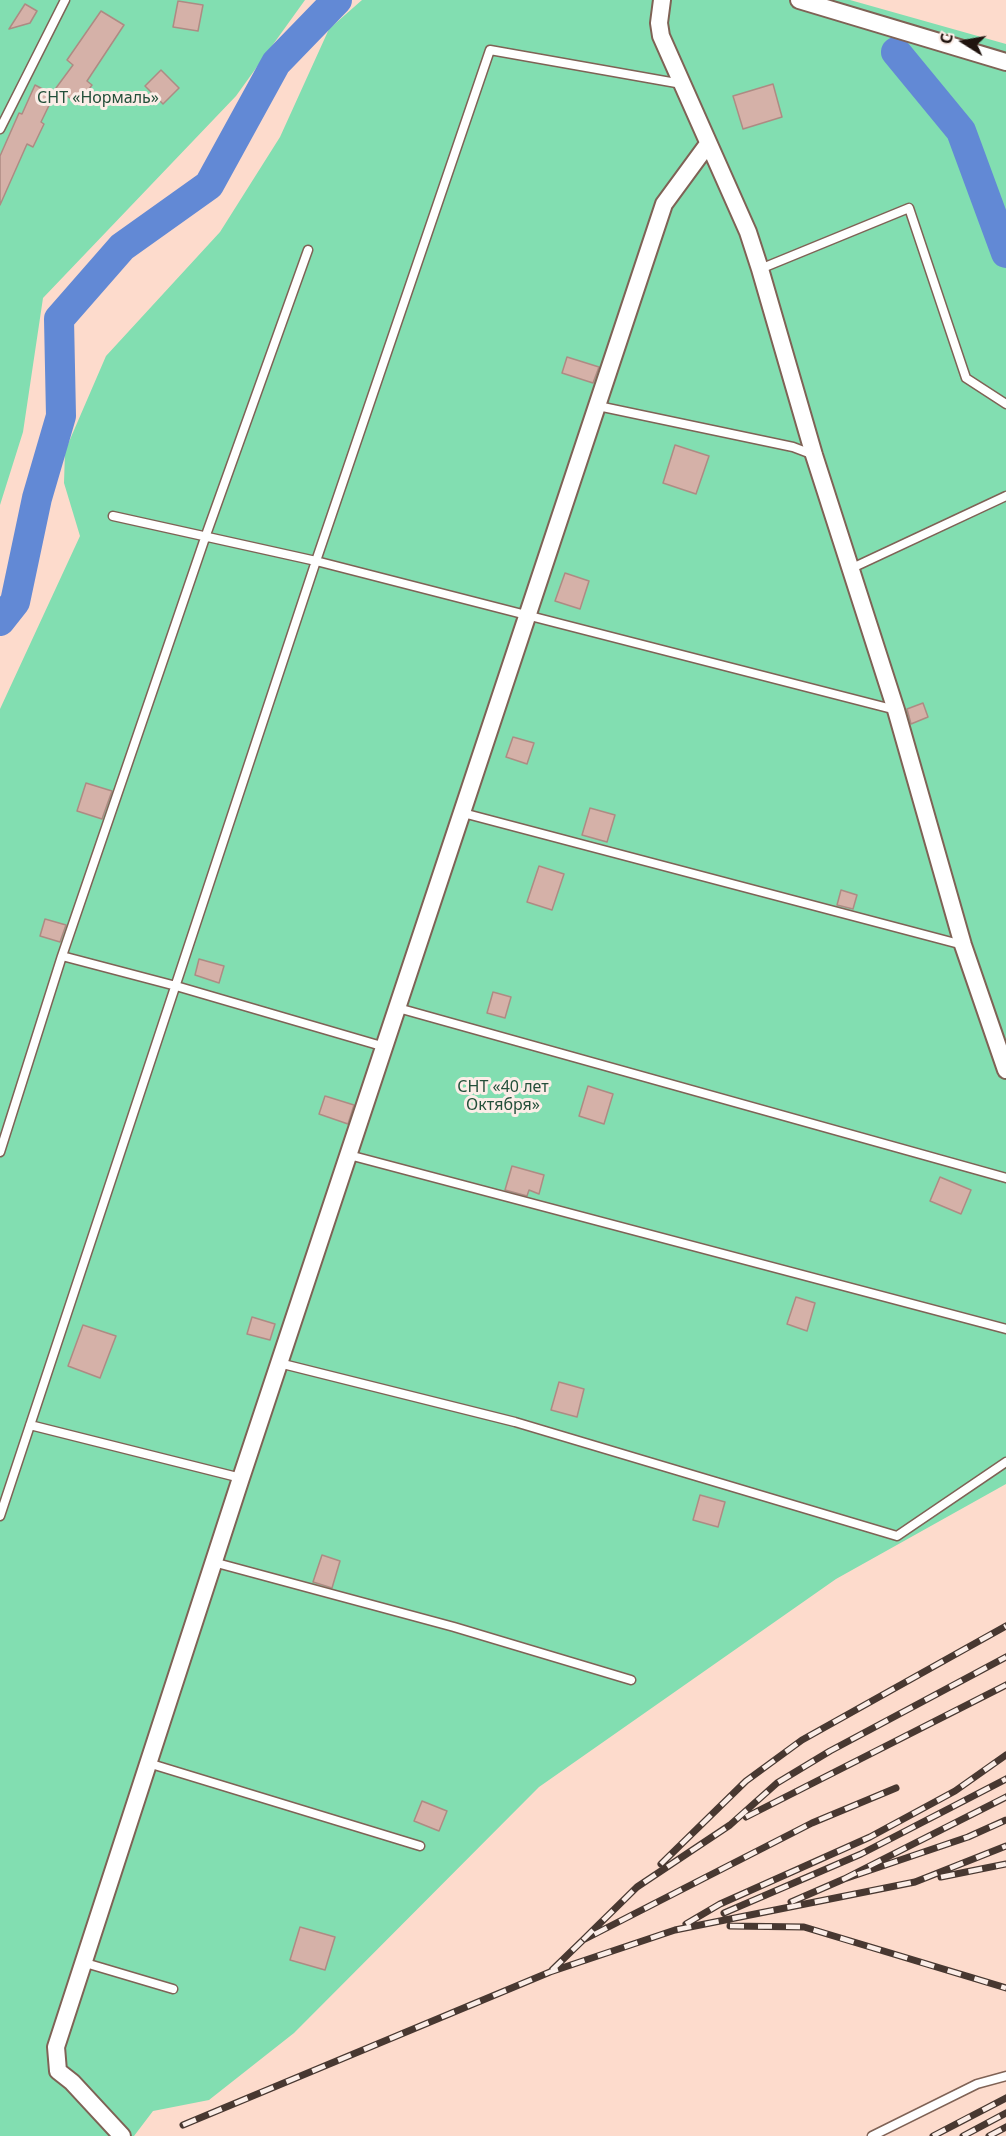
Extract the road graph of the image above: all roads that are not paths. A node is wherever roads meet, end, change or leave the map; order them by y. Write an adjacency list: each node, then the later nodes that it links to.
1 (65, 0): 6 (lane)
2 (662, 0): 5 (street)
3 (799, 0): 4 (street)
4 (1006, 62)
5 (682, 84): 7 (street); 16 (lane)
6 (0, 129)
7 (708, 144): 9 (street); 11 (street)
8 (308, 250): 15 (lane)
9 (760, 269): 10 (lane); 12 (street)
10 (1006, 404)
11 (598, 406): 12 (lane); 18 (street)
12 (814, 455): 17 (street)
13 (1006, 496): 17 (lane)
14 (113, 516): 15 (lane)
15 (206, 535): 16 (lane); 22 (lane)
16 (316, 561): 18 (lane); 23 (lane)
17 (850, 570): 19 (street)
18 (530, 615): 19 (lane); 20 (street)
19 (896, 710): 21 (street)
20 (463, 813): 21 (lane); 24 (street)
21 (963, 945): 26 (street)
22 (62, 956): 23 (lane); 27 (lane)
23 (176, 986): 25 (lane); 32 (lane)
24 (398, 1008): 25 (street); 29 (lane)
25 (385, 1047): 28 (street)
26 (1006, 1070)
27 (0, 1152)
28 (349, 1155): 30 (lane); 31 (street)
29 (1006, 1178)
30 (1006, 1329)
31 (279, 1363): 33 (lane); 34 (street)
32 (30, 1425): 34 (lane); 35 (lane)
33 (1006, 1462)
34 (241, 1478): 36 (street)
35 (0, 1516)
36 (213, 1562): 37 (lane); 38 (street)
37 (631, 1680)
38 (148, 1763): 39 (lane); 40 (street)
39 (420, 1846)
40 (82, 1962): 41 (lane); 43 (street)
41 (173, 1989)
42 (1006, 2076): 44 (lane)
43 (122, 2136)
44 (872, 2136)

